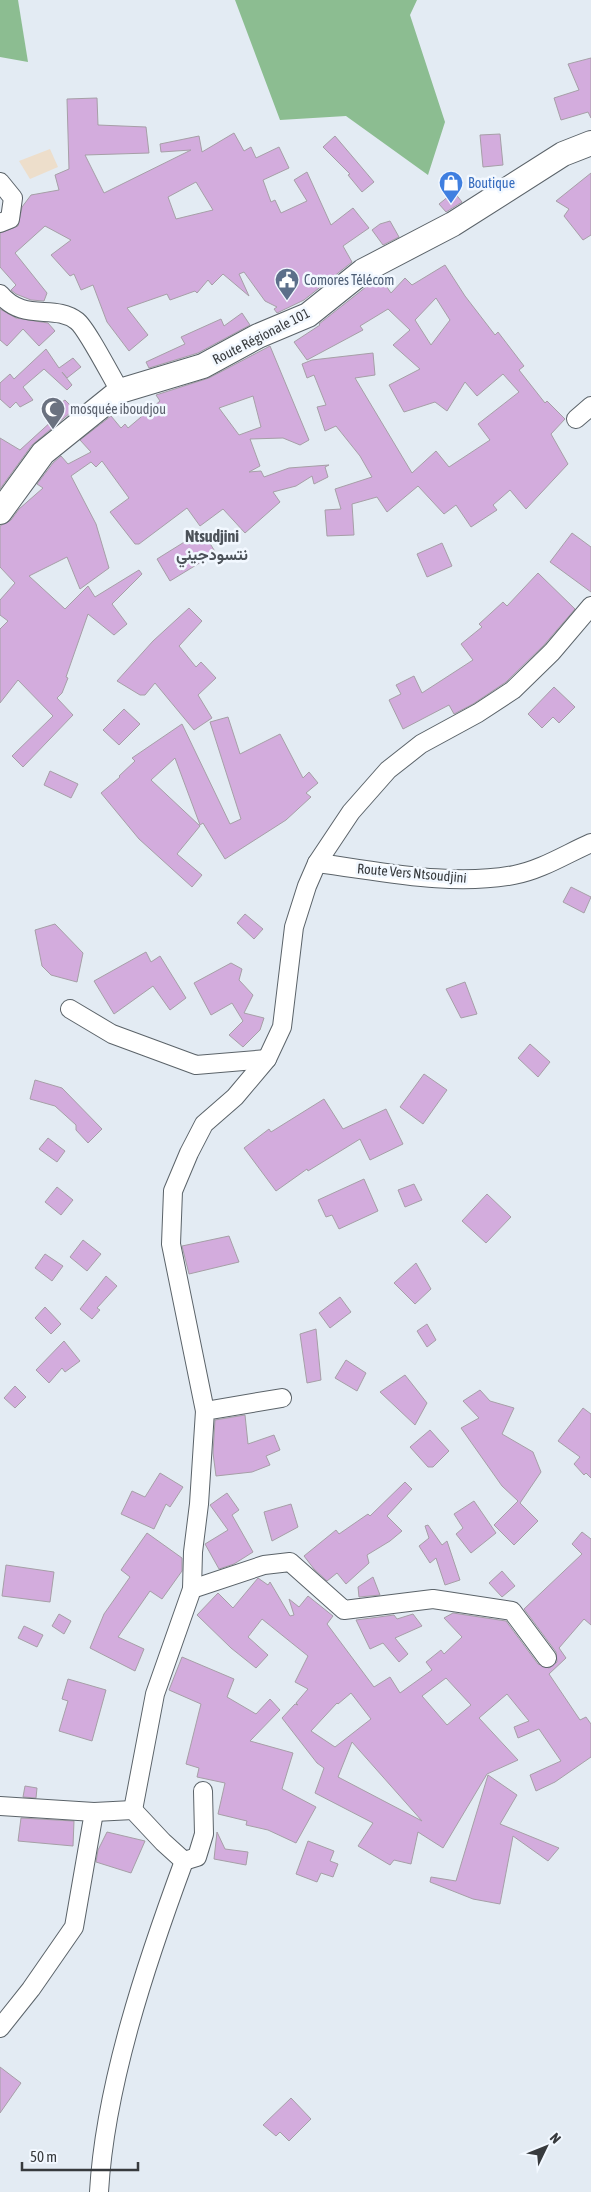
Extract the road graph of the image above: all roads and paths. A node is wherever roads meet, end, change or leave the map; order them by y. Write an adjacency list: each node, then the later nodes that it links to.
1 (591, 143): 5 (street, Route Régionale 101)
2 (0, 182): 3 (street)
3 (0, 224)
4 (0, 294): 5 (street)
5 (120, 391): 8 (street, Route Régionale 101)
6 (591, 406): 7 (street)
7 (576, 419)
8 (0, 512)
9 (591, 606): 11 (street)
10 (591, 843): 11 (street, Route Vers Ntsoudjini)
11 (317, 863): 13 (street)
12 (70, 1009): 13 (street)
13 (267, 1059): 15 (street)
14 (282, 1398): 15 (street)
15 (205, 1411): 16 (street)
16 (192, 1589): 17 (street); 20 (street)
17 (547, 1658)
18 (203, 1791): 22 (street)
19 (0, 1806): 21 (street)
20 (133, 1810): 21 (street); 22 (street)
21 (94, 1812): 23 (street)
22 (184, 1861): 24 (street)
23 (0, 2028)
24 (99, 2192)

